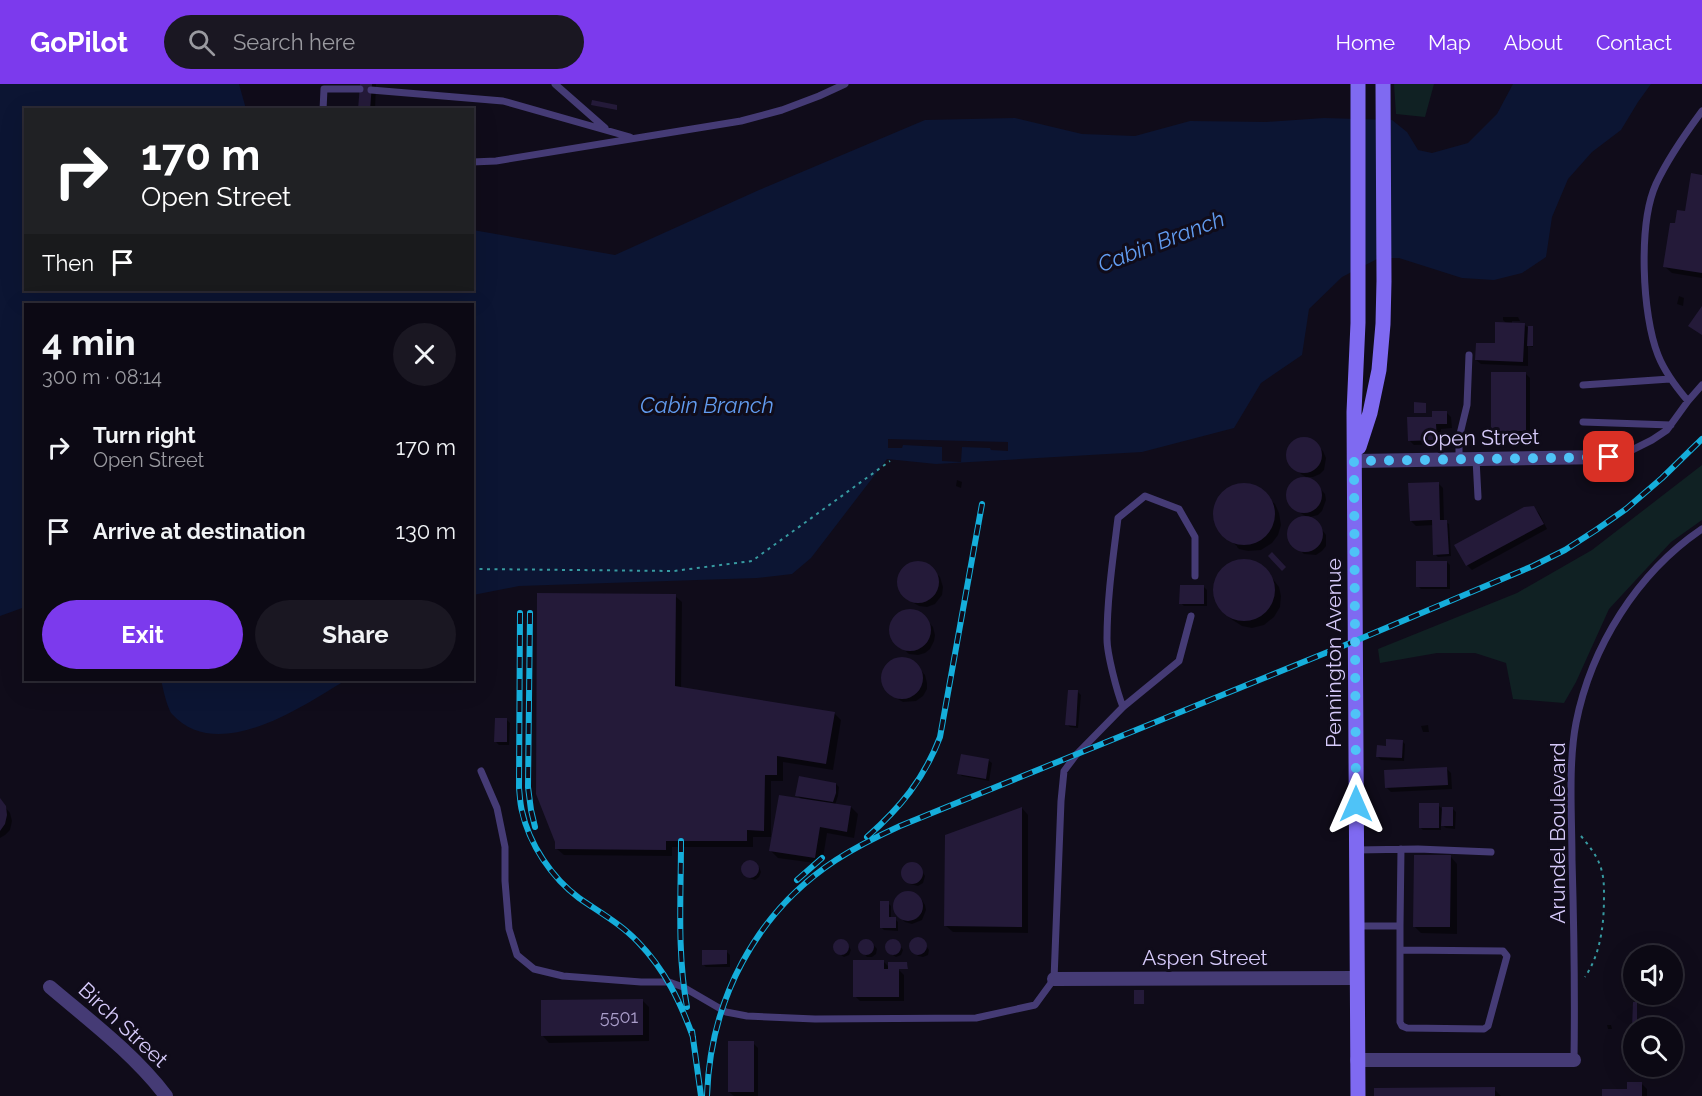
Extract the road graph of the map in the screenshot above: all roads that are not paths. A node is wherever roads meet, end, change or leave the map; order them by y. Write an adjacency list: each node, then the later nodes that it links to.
1 (555, 84): 10 (lane)
2 (845, 84): 11 (lane)
3 (1358, 84): 23 (main road, Pennington Avenue)
4 (1383, 84): 23 (main road, Pennington Avenue)
5 (322, 86): 6 (lane); 8 (lane)
6 (360, 89)
7 (371, 90): 10 (lane)
8 (323, 108)
9 (1702, 111): 14 (lane)
10 (608, 131): 11 (lane)
11 (634, 138): 12 (lane)
12 (474, 162)
13 (1469, 355): 22 (lane)
14 (1670, 379): 15 (lane); 17 (lane)
15 (1583, 385)
16 (1702, 385): 17 (lane)
17 (1688, 401): 19 (lane)
18 (1583, 422): 19 (lane)
19 (1671, 425): 20 (lane)
20 (1609, 457): 21 (street, Open Street)
21 (1476, 459): 22 (street, Open Street); 24 (lane)
22 (1459, 460): 23 (street, Open Street)
23 (1354, 461): 31 (main road, Pennington Avenue)
24 (1478, 497)
25 (1702, 529): 40 (lane, Arundel Boulevard)
26 (1195, 576): 28 (lane)
27 (1191, 616): 28 (lane)
28 (1123, 707): 37 (lane)
29 (481, 771): 37 (lane)
30 (1401, 849): 31 (lane); 32 (lane); 34 (lane)
31 (1356, 850): 33 (main road, Pennington Avenue)
32 (1491, 852)
33 (1357, 926): 34 (lane); 36 (main road, Pennington Avenue)
34 (1400, 926): 35 (lane)
35 (1400, 950): 35 (lane)
36 (1357, 978): 37 (street, Aspen Street); 39 (main road, Pennington Avenue)
37 (1054, 979)
38 (50, 987): 41 (street, Birch Street)
39 (1357, 1060): 40 (street); 42 (main road, Pennington Avenue)
40 (1574, 1060)
41 (166, 1096)
42 (1358, 1096)

